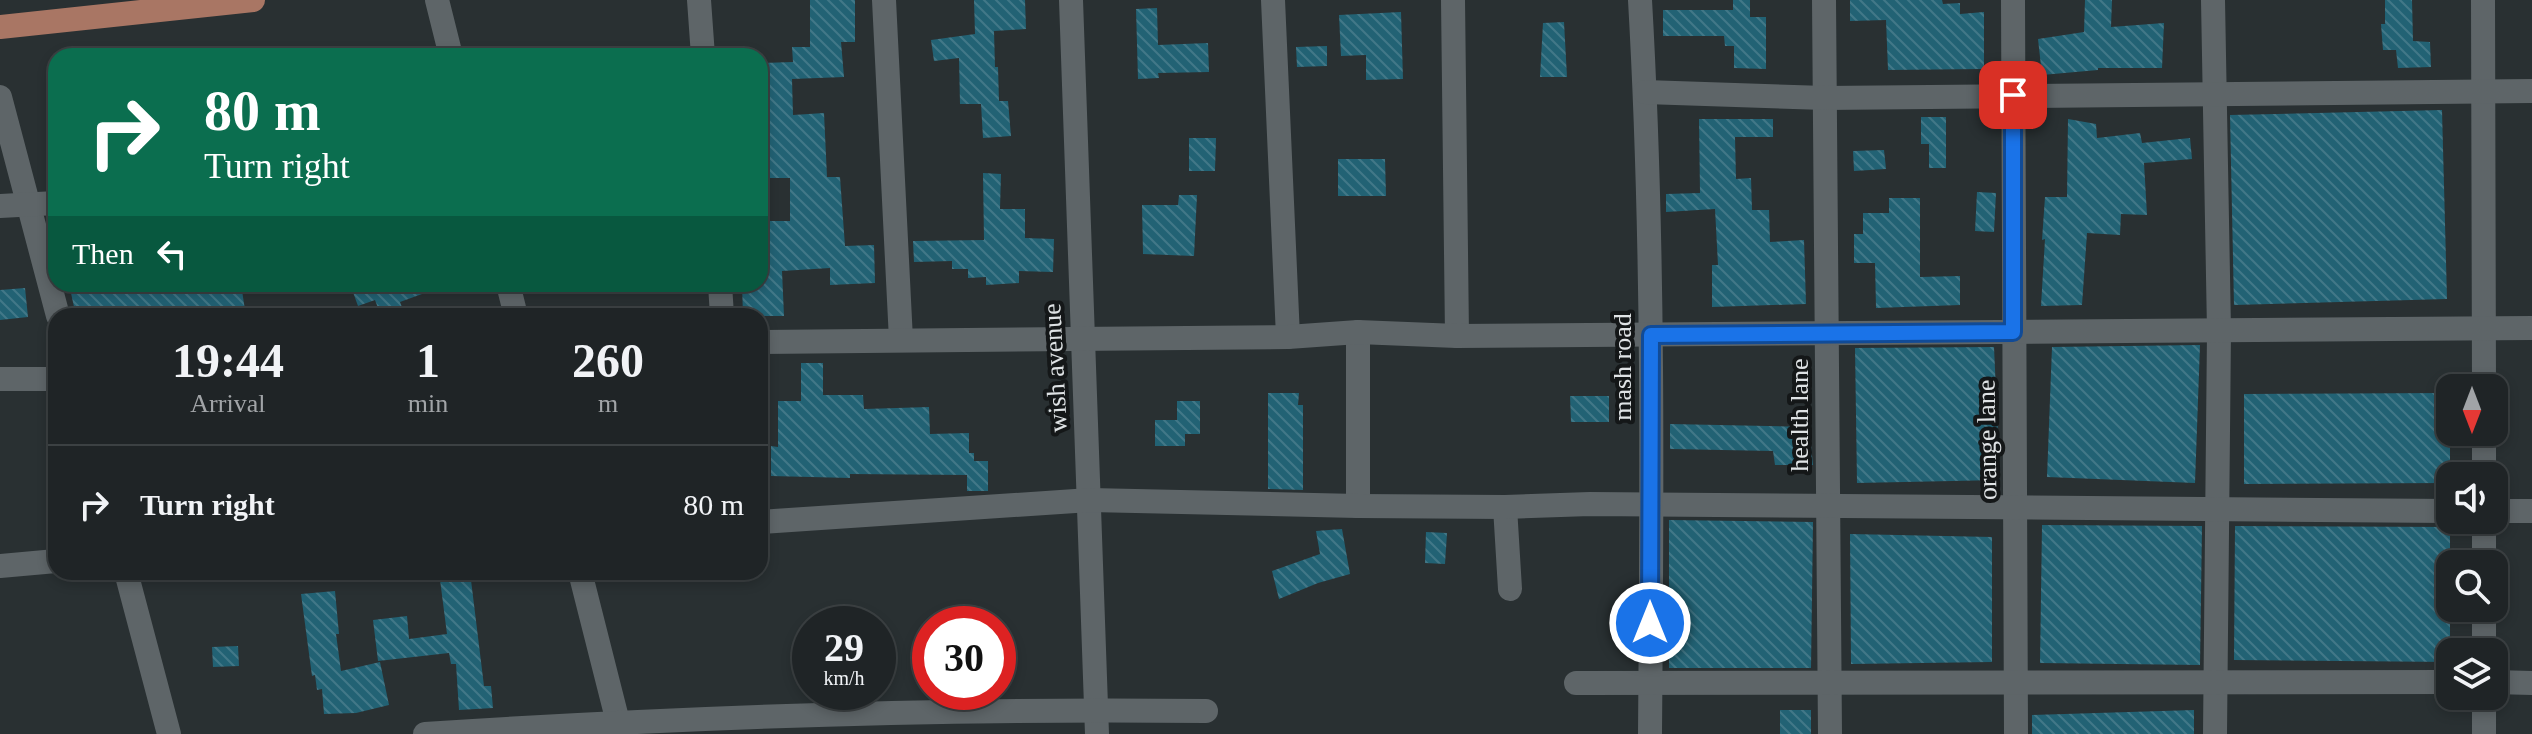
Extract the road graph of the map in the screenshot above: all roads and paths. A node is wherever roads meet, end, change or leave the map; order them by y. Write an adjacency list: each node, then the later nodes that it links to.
1 (253, 0): 13 (main road)
2 (437, 0): 15 (street)
3 (699, 0): 16 (street)
4 (884, 0): 38 (street)
5 (1071, 0): 37 (street, wish avenue)
6 (1273, 0): 36 (street)
7 (1453, 0): 35 (street)
8 (1640, 0): 19 (street, mash road)
9 (1824, 0): 23 (street, health lane)
10 (2013, 0): 20 (street, orange lane)
11 (2213, 0): 21 (street)
12 (2483, 0): 17 (street)
13 (160, 6): 14 (main road)
14 (0, 27)
15 (449, 48)
16 (702, 48)
17 (2483, 91): 18 (street); 21 (street); 28 (street)
18 (2532, 91)
19 (1645, 92): 23 (street); 34 (street, mash road)
20 (2013, 95): 21 (street); 23 (street); 32 (street, orange lane)
21 (2215, 95): 30 (street)
22 (0, 97): 25 (street)
23 (1825, 98): 33 (street, health lane)
24 (48, 203): 25 (street)
25 (28, 204): 26 (street); 27 (street)
26 (0, 206)
27 (48, 279)
28 (2484, 328): 29 (street); 30 (street); 40 (street)
29 (2532, 328)
30 (2219, 331): 32 (street); 49 (street)
31 (1358, 332): 35 (street); 36 (street); 45 (street)
32 (2013, 332): 33 (street); 48 (street, orange lane)
33 (1827, 334): 34 (street); 47 (street, health lane)
34 (1651, 335): 35 (street); 44 (street, mash road)
35 (1457, 336)
36 (1288, 337): 37 (street)
37 (1081, 339): 38 (street); 43 (street, wish avenue)
38 (901, 340): 39 (street)
39 (768, 342)
40 (2484, 374)
41 (0, 379): 42 (street)
42 (48, 379)
43 (1090, 500): 45 (street); 53 (street); 67 (street, wish avenue)
44 (1650, 505): 46 (street); 47 (street); 59 (street, mash road)
45 (1358, 506): 46 (street)
46 (1505, 507): 58 (street)
47 (1828, 507): 48 (street); 60 (street, health lane)
48 (2017, 509): 49 (street); 61 (street, orange lane)
49 (2219, 510): 50 (street); 62 (street)
50 (2436, 511)
51 (2508, 511): 52 (street)
52 (2532, 511)
53 (768, 521)
54 (48, 562): 55 (street)
55 (0, 566)
56 (128, 580): 71 (street)
57 (582, 580): 70 (street)
58 (1510, 589)
59 (1650, 681): 60 (street); 65 (street); 74 (street, mash road)
60 (1829, 682): 61 (street); 75 (street, health lane)
61 (2017, 682): 62 (street); 76 (street, orange lane)
62 (2215, 682): 63 (street); 77 (street)
63 (2436, 682)
64 (2508, 682): 66 (street)
65 (1576, 683)
66 (2532, 683)
67 (1096, 709): 69 (street); 70 (street); 73 (street, wish avenue)
68 (2484, 710): 78 (street)
69 (1206, 711)
70 (620, 728): 72 (street)
71 (169, 734)
72 (425, 734)
73 (1097, 734)
74 (1650, 734)
75 (1830, 734)
76 (2016, 734)
77 (2215, 734)
78 (2484, 734)

